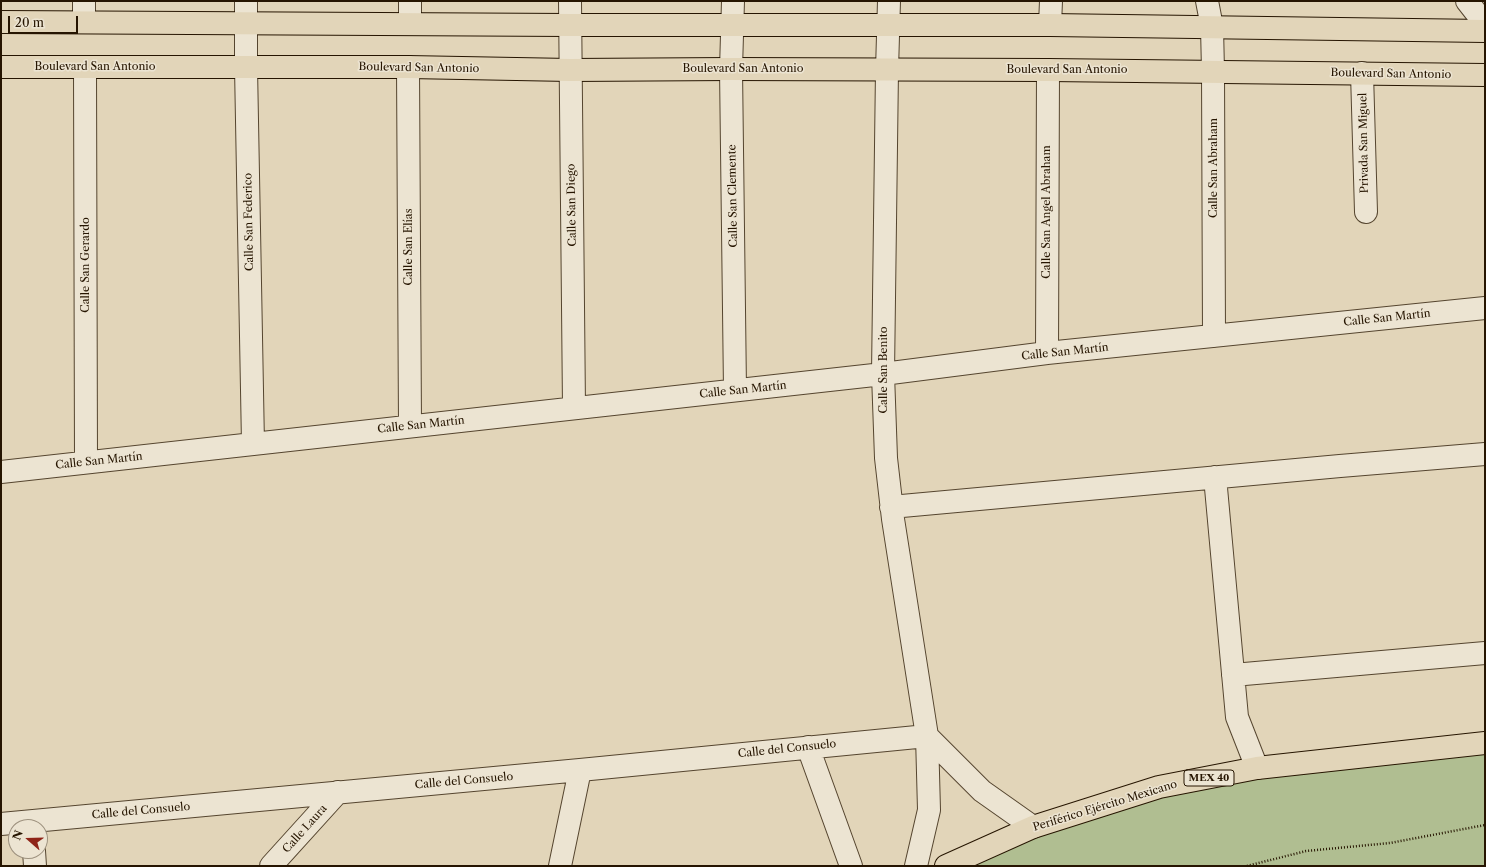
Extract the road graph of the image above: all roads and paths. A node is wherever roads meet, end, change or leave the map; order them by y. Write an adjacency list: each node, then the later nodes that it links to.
1 (246, 1): 11 (street, Calle San Federico)
2 (410, 1): 12 (street)
3 (570, 1): 14 (street, Calle San Diego)
4 (733, 1): 15 (street, Calle San Clemente)
5 (889, 1): 16 (street, Calle San Benito)
6 (1051, 1): 17 (street)
7 (1207, 1): 18 (street, Calle San Abraham)
8 (1467, 1): 13 (street)
9 (84, 11): 10 (main road); 11 (main road)
10 (1, 22)
11 (246, 22): 12 (main road); 21 (street, Calle San Federico)
12 (410, 23): 14 (main road)
13 (1485, 24)
14 (570, 25): 15 (main road); 25 (street, Calle San Diego)
15 (733, 25): 16 (main road); 24 (street, Calle San Clemente)
16 (888, 25): 17 (main road); 26 (street, Calle San Benito)
17 (1050, 25): 18 (main road)
18 (1212, 27): 19 (main road); 28 (street, Calle San Abraham)
19 (1485, 31)
20 (1, 67): 23 (main road, Boulevard San Antonio)
21 (246, 67): 22 (main road, Boulevard San Antonio); 23 (main road, Boulevard San Antonio); 39 (street, Calle San Federico)
22 (408, 67): 25 (main road, Boulevard San Antonio); 38 (street, Calle San Elías)
23 (85, 68): 41 (street, Calle San Gerardo)
24 (731, 69): 25 (main road, Boulevard San Antonio); 26 (main road, Boulevard San Antonio); 36 (street, Calle San Clemente)
25 (570, 70): 37 (street, Calle San Diego)
26 (887, 70): 27 (main road, Boulevard San Antonio); 35 (street, Calle San Benito)
27 (1048, 70): 28 (main road, Boulevard San Antonio); 34 (street, Calle San Angel Abraham)
28 (1214, 71): 29 (main road, Boulevard San Antonio); 33 (street, Calle San Abraham)
29 (1362, 73): 30 (main road, Boulevard San Antonio); 31 (street, Privada San Miguel)
30 (1485, 75)
31 (1366, 212)
32 (1485, 308): 33 (street, Calle San Martín)
33 (1214, 336): 34 (street, Calle San Martín)
34 (1047, 353): 35 (street, Calle San Martín)
35 (883, 374): 36 (street, Calle San Martín); 44 (street, Calle San Benito)
36 (735, 390): 37 (street, Calle San Martín)
37 (574, 408): 38 (street, Calle San Martín)
38 (410, 426): 39 (street, Calle San Martín)
39 (253, 444): 41 (street, Calle San Martín)
40 (1485, 454): 43 (street)
41 (86, 462): 42 (street, Calle San Martín)
42 (1, 472)
43 (1215, 477): 44 (street); 46 (street)
44 (891, 507): 47 (street, Calle San Benito)
45 (1485, 654): 46 (street)
46 (1233, 675): 50 (street)
47 (927, 736): 49 (street, Calle del Consuelo); 55 (street); 59 (street, Calle San Benito)
48 (1485, 743): 50 (main road, Periférico Ejército Mexicano / MEX 40)
49 (808, 747): 51 (street, Calle del Consuelo); 58 (street)
50 (1257, 768): 55 (main road, Periférico Ejército Mexicano / MEX 40)
51 (580, 770): 52 (street, Calle del Consuelo); 57 (street)
52 (338, 792): 53 (street, Calle del Consuelo); 56 (street, Calle Laura)
53 (48, 822)
54 (1485, 825): 61 (path)
55 (1033, 827): 60 (main road, Periférico Ejército Mexicano / MEX 40)
56 (271, 866)
57 (560, 866)
58 (851, 866)
59 (916, 866)
60 (946, 866)
61 (1247, 866)

